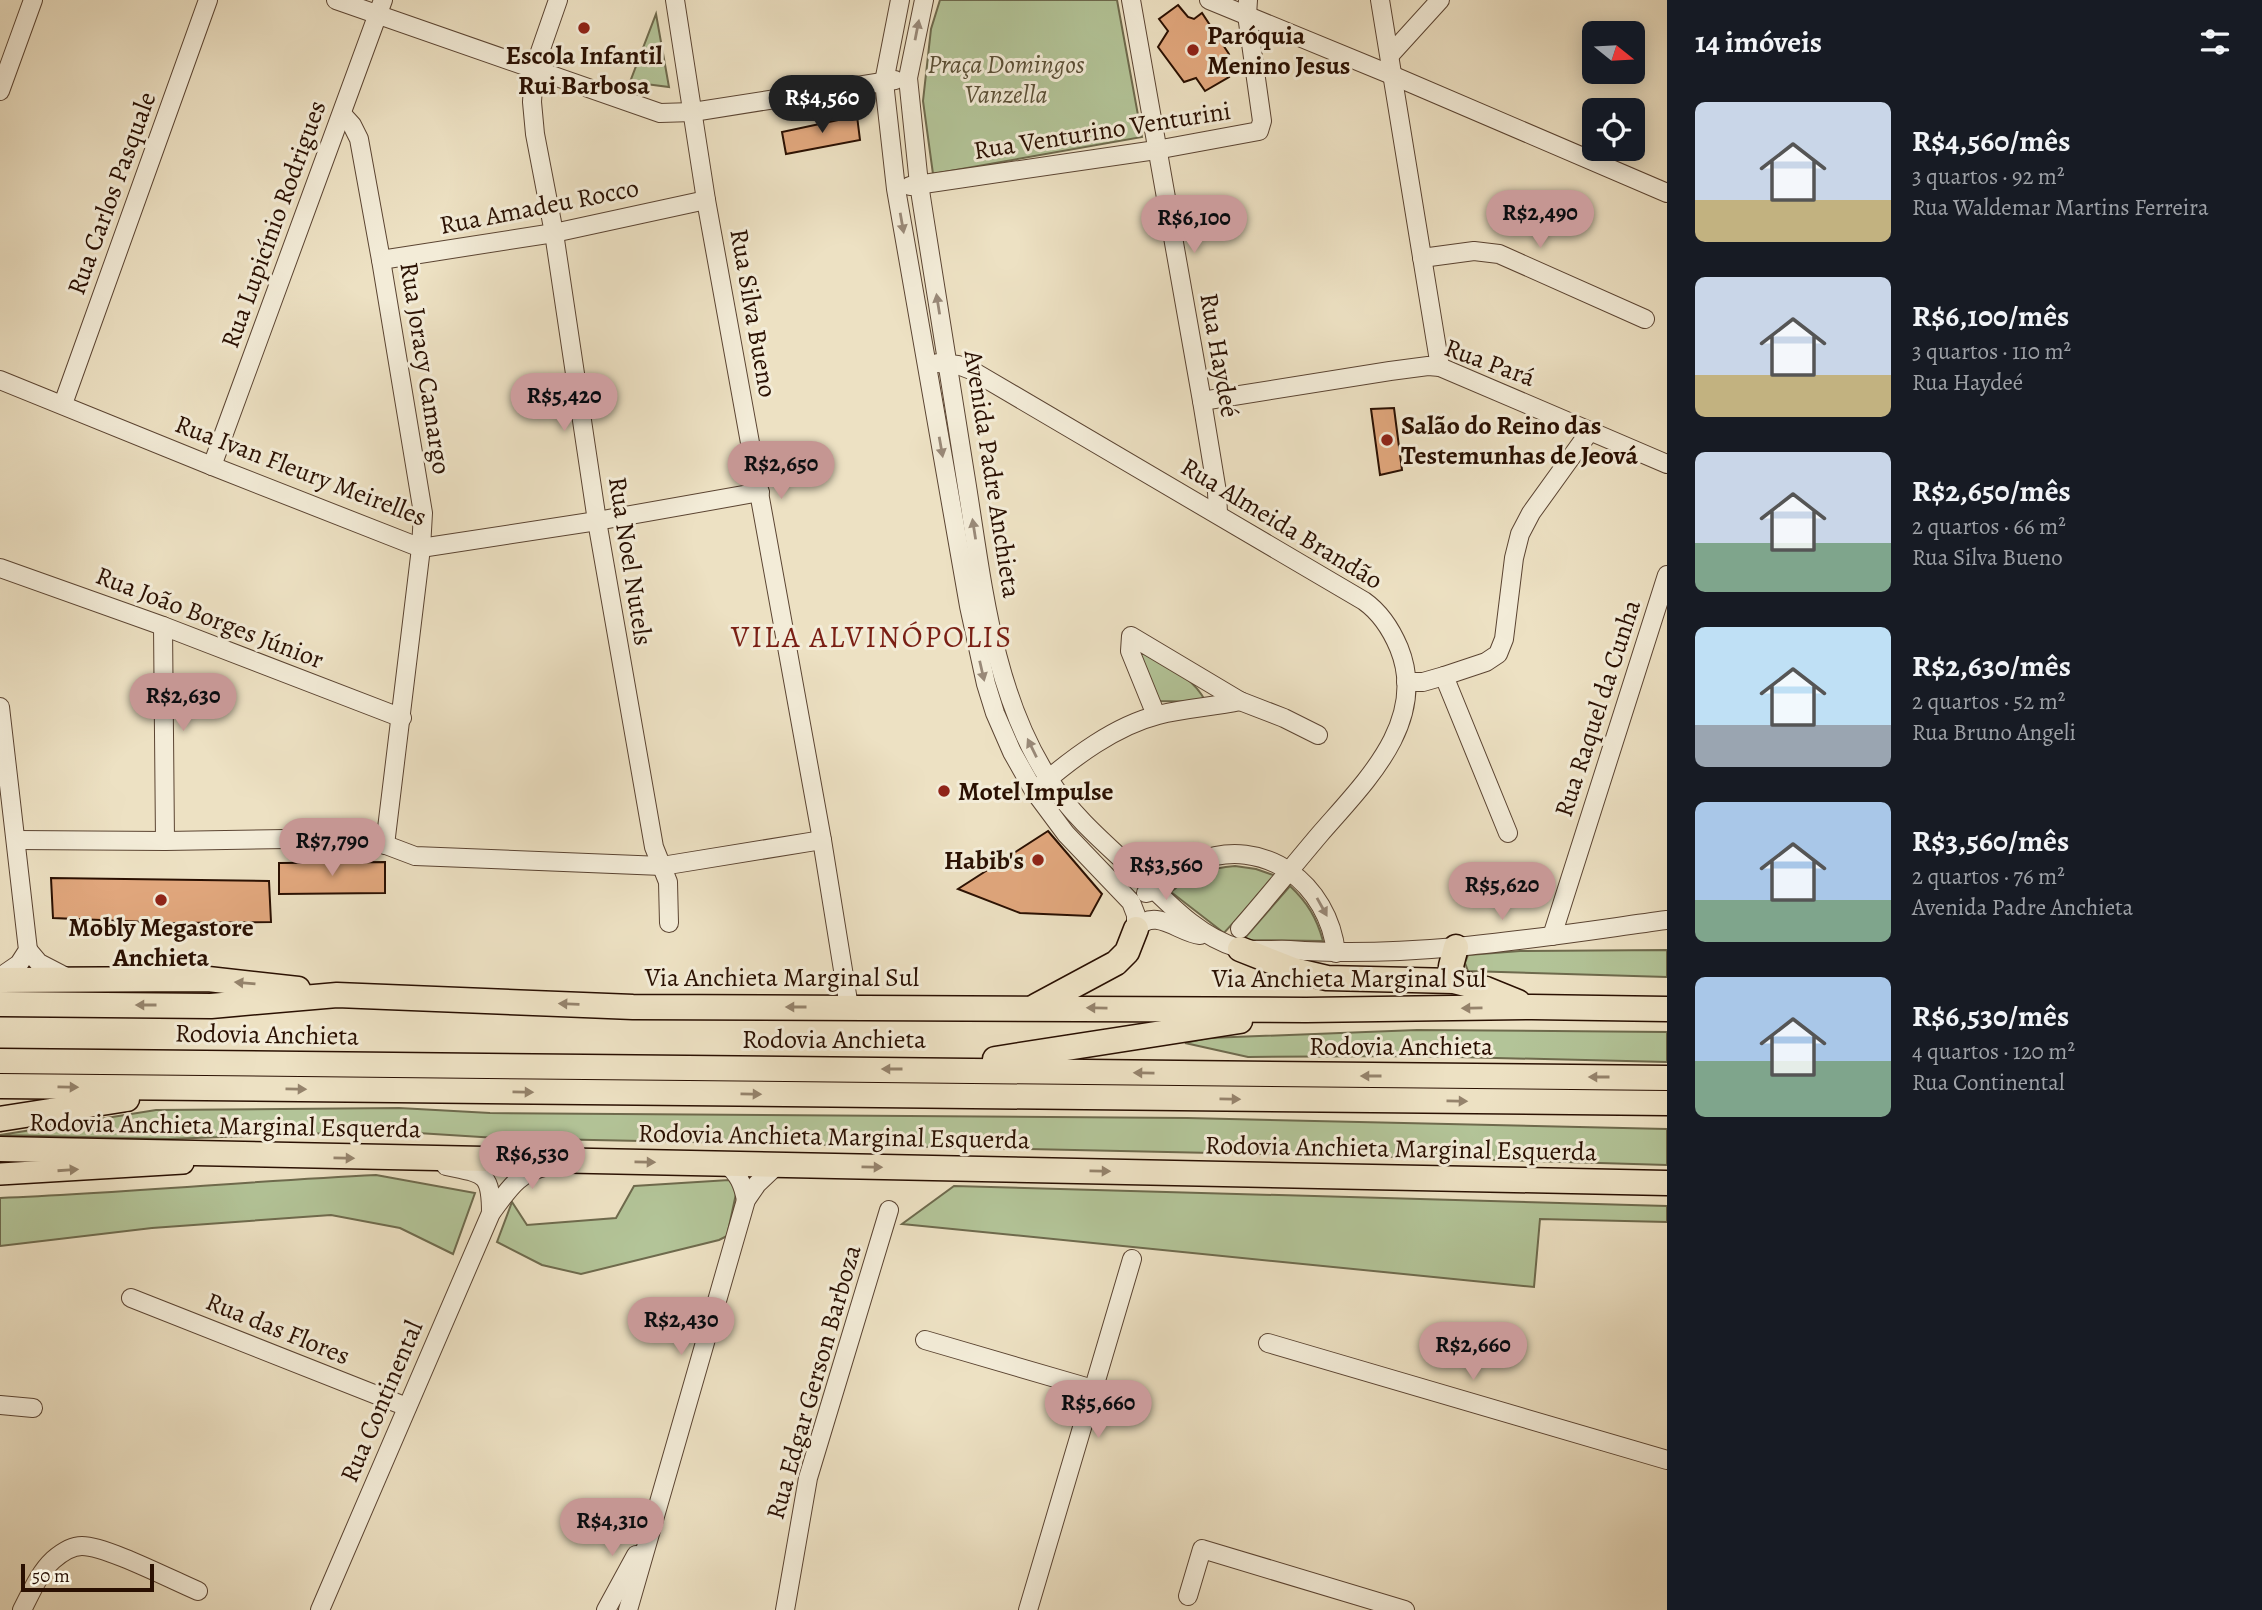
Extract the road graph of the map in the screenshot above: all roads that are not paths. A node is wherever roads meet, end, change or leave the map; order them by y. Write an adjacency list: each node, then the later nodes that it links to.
1 (33, 0): 19 (street)
2 (208, 0): 36 (street, Rua Carlos Pasquale)
3 (336, 0): 12 (street)
4 (558, 0): 15 (street, Rua Noel Nutels)
5 (675, 0): 20 (street, Rua Silva Bueno)
6 (900, 0): 18 (street, Avenida Padre Anchieta)
7 (924, 0): 17 (street, Avenida Padre Anchieta, one-way to 7)
8 (1131, 0): 22 (street, Rua Haydeé)
9 (1209, 0): 13 (street)
10 (1380, 0): 14 (street)
11 (1440, 0): 14 (street)
12 (380, 7): 15 (street); 21 (street, Rua Lupicínio Rodrigues)
13 (1247, 8): 16 (street); 22 (street, Rua Venturino Venturini)
14 (1390, 55): 16 (street)
15 (534, 69): 20 (street); 27 (street, Rua Noel Nutels)
16 (1394, 76): 25 (street); 28 (street)
17 (908, 78): 18 (street); 23 (street, Avenida Padre Anchieta)
18 (884, 82): 20 (street); 24 (street, Avenida Padre Anchieta)
19 (0, 91)
20 (693, 112): 26 (street, Rua Silva Bueno)
21 (342, 114): 29 (street, Rua Joracy Camargo); 39 (street, Rua Lupicínio Rodrigues)
22 (1156, 150): 23 (street, Rua Venturino Venturini); 35 (street, Rua Haydeé)
23 (919, 184): 24 (street, Rua Venturino Venturini); 31 (street, Avenida Padre Anchieta, one-way to 23)
24 (896, 189): 32 (street, Avenida Padre Anchieta, one-way to 32)
25 (1667, 193)
26 (706, 200): 27 (street, Rua Amadeu Rocco); 40 (street, Rua Silva Bueno)
27 (554, 233): 29 (street, Rua Amadeu Rocco); 42 (street, Rua Noel Nutels)
28 (1422, 258): 30 (street); 33 (street)
29 (381, 260): 43 (street, Rua Joracy Camargo)
30 (1645, 319)
31 (948, 363): 32 (street, Rua Almeida Brandão); 41 (street, Rua Almeida Brandão); 54 (street, Avenida Padre Anchieta, one-way to 31)
32 (927, 364): 55 (street, Avenida Padre Anchieta, one-way to 55)
33 (1440, 367): 35 (street, Rua Pará); 37 (street, Rua Pará)
34 (0, 380): 36 (street, Rua Ivan Fleury Meirelles)
35 (1202, 401): 41 (street, Rua Haydeé)
36 (63, 404): 39 (street, Rua Ivan Fleury Meirelles)
37 (1590, 431): 38 (street, Rua Pará); 47 (street)
38 (1667, 464)
39 (212, 466): 43 (street, Rua Ivan Fleury Meirelles)
40 (760, 492): 42 (street, Rua Ivan Fleury Meirelles); 58 (street, Rua Silva Bueno)
41 (1218, 513): 48 (street, Rua Almeida Brandão)
42 (597, 522): 43 (street, Rua Ivan Fleury Meirelles); 61 (street, Rua Noel Nutels)
43 (421, 548): 52 (street, Rua Joracy Camargo)
44 (0, 568): 46 (street, Rua João Borges Júnior)
45 (1667, 575): 68 (street, Rua Raquel da Cunha)
46 (163, 626): 52 (street, Rua João Borges Júnior); 59 (street)
47 (1444, 676): 48 (street); 56 (street)
48 (1406, 682): 62 (street, Rua Almeida Brandão)
49 (1240, 701): 51 (street); 51 (street); 53 (street)
50 (0, 707): 57 (street)
51 (1156, 715): 54 (street)
52 (402, 718): 60 (street, Rua Joracy Camargo)
53 (1318, 735)
54 (1048, 779): 55 (street); 64 (street, Avenida Padre Anchieta)
55 (1034, 791): 63 (street, Avenida Padre Anchieta)
56 (1508, 833)
57 (17, 840): 59 (street); 72 (street)
58 (822, 840): 61 (street); 79 (street, Rua Silva Bueno)
59 (165, 841): 60 (street)
60 (385, 845): 61 (street)
61 (662, 866): 66 (street, Rua Noel Nutels)
62 (1290, 871): 64 (street); 70 (street, Rua Almeida Brandão); 73 (street, one-way to 73)
63 (1108, 876): 64 (street); 67 (street, Avenida Padre Anchieta)
64 (1155, 891): 69 (street, Avenida Padre Anchieta)
65 (1667, 920): 68 (street, Avenida Padre Anchieta)
66 (669, 923)
67 (1136, 929): 69 (street); 80 (highway)
68 (1552, 936): 71 (street, Avenida Padre Anchieta)
69 (1211, 937): 70 (street, Avenida Padre Anchieta)
70 (1240, 939): 73 (street, Avenida Padre Anchieta); 76 (highway)
71 (1456, 947): 73 (street, Avenida Padre Anchieta); 76 (highway)
72 (29, 950): 74 (street); 75 (street)
73 (1336, 953)
74 (0, 979): 75 (highway)
75 (76, 981): 77 (highway, one-way to 75)
76 (1454, 981): 81 (highway)
77 (337, 995): 78 (highway, Via Anchieta Marginal Sul, one-way to 78); 79 (highway, Via Anchieta Marginal Sul, one-way to 77)
78 (0, 1004)
79 (849, 1007): 80 (highway, Via Anchieta Marginal Sul)
80 (1034, 1007): 83 (highway, Via Anchieta Marginal Sul, one-way to 80)
81 (1532, 1007): 82 (highway, Via Anchieta Marginal Sul); 83 (highway, Via Anchieta Marginal Sul, one-way to 83)
82 (1667, 1009)
83 (1306, 1010): 85 (highway)
84 (0, 1061): 85 (highway, Rodovia Anchieta, one-way to 84)
85 (932, 1069): 86 (highway, Rodovia Anchieta, one-way to 85)
86 (1667, 1078)
87 (0, 1086): 88 (highway, Rodovia Anchieta, one-way to 88)
88 (197, 1088): 89 (highway, Rodovia Anchieta, one-way to 89); 90 (highway)
89 (1667, 1105)
90 (0, 1119)
91 (0, 1149): 92 (highway, Rodovia Anchieta Marginal Esquerda)
92 (276, 1157): 93 (highway, Rodovia Anchieta Marginal Esquerda, one-way to 93); 97 (main road, one-way to 92)
93 (413, 1158): 94 (highway, Rodovia Anchieta Marginal Esquerda); 101 (street)
94 (568, 1161): 95 (highway, Rodovia Anchieta Marginal Esquerda, one-way to 95); 101 (street, Rua Continental)
95 (726, 1164): 96 (highway, Rodovia Anchieta Marginal Esquerda); 99 (street)
96 (777, 1165): 98 (highway, Rodovia Anchieta Marginal Esquerda, one-way to 98); 99 (street)
97 (0, 1174)
98 (1667, 1184)
99 (746, 1200): 111 (street)
100 (889, 1210): 118 (street, Rua Edgar Gerson Barboza)
101 (491, 1213): 108 (street, Rua Continental)
102 (1132, 1259): 106 (street)
103 (131, 1298): 108 (street, Rua das Flores)
104 (925, 1339): 106 (street)
105 (1268, 1343): 110 (street)
106 (1093, 1388): 119 (street)
107 (0, 1405): 109 (street)
108 (407, 1407): 115 (street, Rua Continental)
109 (33, 1408)
110 (1667, 1460)
111 (652, 1524): 116 (street); 117 (street)
112 (198, 1591): 114 (street)
113 (1188, 1597): 120 (street)
114 (22, 1610)
115 (320, 1610)
116 (606, 1610)
117 (628, 1610)
118 (785, 1610)
119 (1028, 1610)
120 (1405, 1610)

